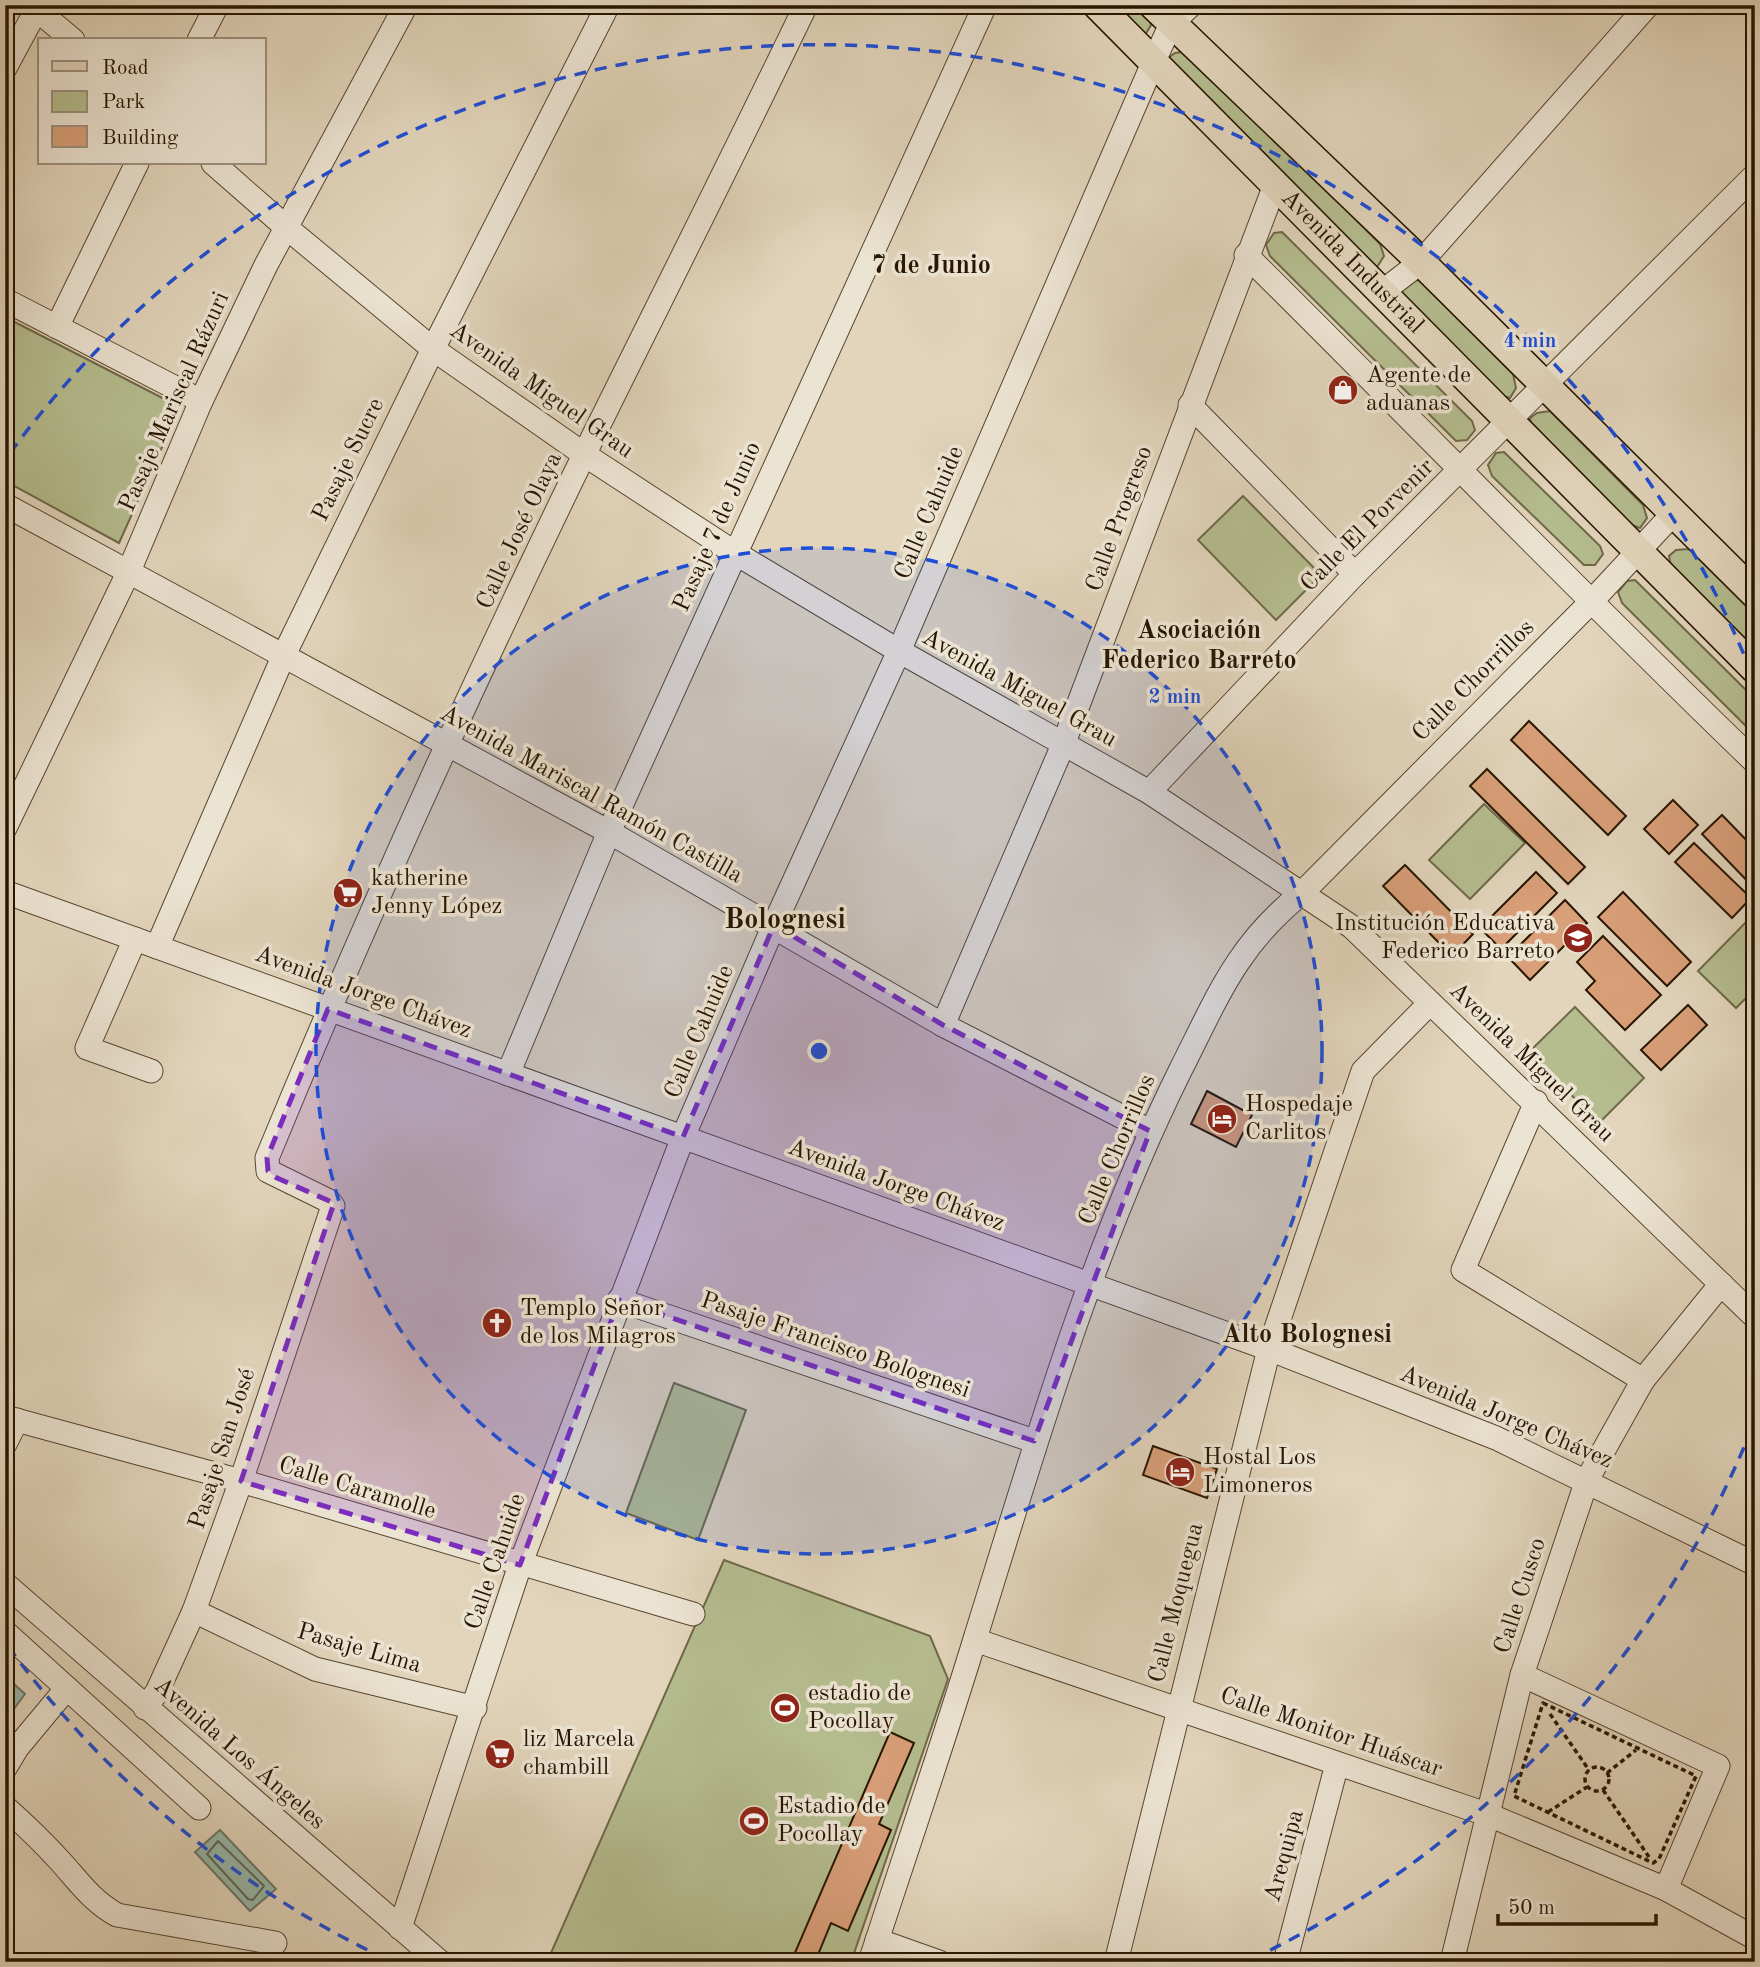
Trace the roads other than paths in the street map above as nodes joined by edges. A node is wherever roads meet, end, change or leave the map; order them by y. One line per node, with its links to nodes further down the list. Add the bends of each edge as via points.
1 (217, 5): 11 (street)
2 (406, 5): 18 (street, Pasaje Mariscal Rázuri)
3 (608, 5): 24 (street, Pasaje Sucre)
4 (806, 5): 29 (street, Calle José Olaya)
5 (985, 5): 34 (street, Pasaje 7 de Junio)
6 (1097, 5): 12 (main road, Avenida Industrial)
7 (1648, 5): 20 (street)
8 (35, 7): 10 (street); 13 (street)
9 (1171, 12): 12 (street, Calle Cahuide); 20 (main road, Avenida Industrial)
10 (70, 38)
11 (200, 38)
12 (1153, 63): 17 (main road, Avenida Industrial); 39 (street, Calle Cahuide)
13 (5, 68)
14 (136, 164): 23 (street)
15 (214, 164): 18 (street, Avenida Miguel Grau)
16 (1755, 176): 25 (street, Calle El Porvenir)
17 (1275, 184): 19 (street, Calle Progreso); 21 (main road, Avenida Industrial)
18 (287, 228): 24 (street, Avenida Miguel Grau); 26 (street, Pasaje Mariscal Rázuri)
19 (1246, 255): 27 (street, Calle Progreso); 30 (street)
20 (1421, 262): 21 (street); 25 (main road, Avenida Industrial)
21 (1382, 292): 28 (main road, Avenida Industrial)
22 (5, 300): 23 (street)
23 (57, 327): 26 (street)
24 (433, 349): 29 (street, Avenida Miguel Grau); 40 (street, Pasaje Sucre)
25 (1546, 386): 28 (street, Calle El Porvenir); 32 (main road, Avenida Industrial)
26 (201, 401): 35 (street, Pasaje Mariscal Rázuri)
27 (1190, 405): 36 (street); 42 (street, Calle Progreso)
28 (1509, 421): 30 (street, Calle El Porvenir); 33 (main road, Avenida Industrial)
29 (584, 455): 34 (street, Avenida Miguel Grau); 43 (street, Calle José Olaya)
30 (1462, 468): 36 (street, Calle El Porvenir); 38 (street)
31 (5, 505): 35 (street, Avenida Mariscal Ramón Castilla)
32 (1672, 514): 33 (street, Calle Chorrillos); 37 (main road, Avenida Industrial)
33 (1638, 551): 38 (street, Calle Chorrillos); 41 (main road, Avenida Industrial)
34 (735, 553): 39 (street, Avenida Miguel Grau); 47 (street, Pasaje 7 de Junio)
35 (129, 571): 40 (street, Avenida Mariscal Ramón Castilla); 46 (street, Pasaje Mariscal Rázuri)
36 (1355, 574): 45 (street, Calle El Porvenir)
37 (1755, 594)
38 (1590, 603): 44 (street); 49 (street, Calle Chorrillos)
39 (899, 652): 42 (street, Avenida Miguel Grau); 50 (street, Calle Cahuide)
40 (283, 657): 43 (street, Avenida Mariscal Ramón Castilla); 51 (street, Pasaje Sucre)
41 (1755, 669)
42 (1063, 745): 45 (street, Avenida Miguel Grau); 54 (street, Calle Progreso)
43 (447, 746): 47 (street, Avenida Mariscal Ramón Castilla); 53 (street, Calle José Olaya)
44 (1755, 762)
45 (1149, 792): 49 (street, Avenida Miguel Grau)
46 (5, 828)
47 (610, 832): 50 (street, Avenida Mariscal Ramón Castilla); 56 (street, Pasaje 7 de Junio)
48 (5, 892): 51 (street, Avenida Jorge Chávez)
49 (1302, 892): 52 (street, Avenida Miguel Grau, via 1352,927); 58 (street, Calle Chorrillos, via 1270,919 1233,966)
50 (774, 925): 54 (street, Avenida Mariscal Ramón Castilla); 59 (street, Calle Cahuide)
51 (146, 943): 53 (street, Avenida Jorge Chávez); 55 (street, Pasaje Sucre, via 87,1048)
52 (1430, 1003): 57 (street, Avenida Miguel Grau); 65 (street, Calle Moquegua, via 1363,1071)
53 (328, 1009): 56 (street, Avenida Jorge Chávez); 60 (street, Calle José Olaya, via 267,1158 268,1171 277,1178)
54 (943, 1024): 58 (street, Avenida Mariscal Ramón Castilla)
55 (151, 1071)
56 (508, 1074): 59 (street, Avenida Jorge Chávez)
57 (1536, 1102): 62 (street, Avenida Miguel Grau); 66 (street, via 1463,1270)
58 (1150, 1131): 61 (street, Calle Chorrillos)
59 (683, 1137): 61 (street, Avenida Jorge Chávez); 63 (street, Calle Cahuide)
60 (329, 1201): 71 (street, Pasaje San José, via 331,1212)
61 (1091, 1284): 65 (street, Avenida Jorge Chávez); 68 (street, Calle Chorrillos)
62 (1721, 1284): 64 (street, Avenida Miguel Grau); 66 (street, Calle Cusco)
63 (620, 1300): 68 (street, Pasaje Francisco Bolognesi); 73 (street, Calle Cahuide)
64 (1755, 1317)
65 (1269, 1349): 70 (street, Avenida Jorge Chávez, via 1496,1438); 83 (street, Calle Moquegua)
66 (1643, 1380): 70 (street, Calle Cusco)
67 (11, 1419): 69 (street); 71 (street, Calle Caramolle)
68 (1034, 1441): 78 (street, Calle Chorrillos)
69 (5, 1444)
70 (1587, 1480): 72 (street, Avenida Jorge Chávez); 79 (street, Calle Cusco)
71 (241, 1481): 73 (street, Calle Caramolle); 75 (street, Pasaje San José)
72 (1755, 1564)
73 (520, 1565): 76 (street, Calle Caramolle); 82 (street, Calle Cahuide)
74 (5, 1584): 81 (street, Avenida Los Ángeles)
75 (194, 1611): 81 (street, Pasaje San José); 82 (street, Pasaje Lima, via 316,1669)
76 (693, 1614)
77 (5, 1632): 80 (street)
78 (975, 1640): 83 (street, Calle Monitor Huáscar); 93 (street, Calle Chorrillos)
79 (1522, 1675): 88 (street, Calle Cusco); 89 (street, via 1718,1766)
80 (67, 1688): 85 (street); 87 (street)
81 (145, 1708): 90 (street, Avenida Los Ángeles)
82 (475, 1708): 90 (street, Calle Cahuide)
83 (1177, 1708): 84 (street, Calle Monitor Huáscar); 96 (street, Calle Moquegua)
84 (1337, 1764): 88 (street, Calle Monitor Huáscar); 97 (street, Arequipa)
85 (5, 1768)
86 (5, 1807): 92 (street, via 82,1889 117,1915)
87 (199, 1808)
88 (1489, 1815): 89 (street, Calle Monitor Huáscar); 98 (street, Calle Cusco)
89 (1666, 1889): 91 (street, Calle Monitor Huáscar)
90 (400, 1928): 94 (street, Avenida Los Ángeles)
91 (1755, 1938)
92 (275, 1943)
93 (874, 1951): 95 (street)
94 (440, 1962)
95 (939, 1962)
96 (1116, 1962)
97 (1285, 1962)
98 (1452, 1962)

